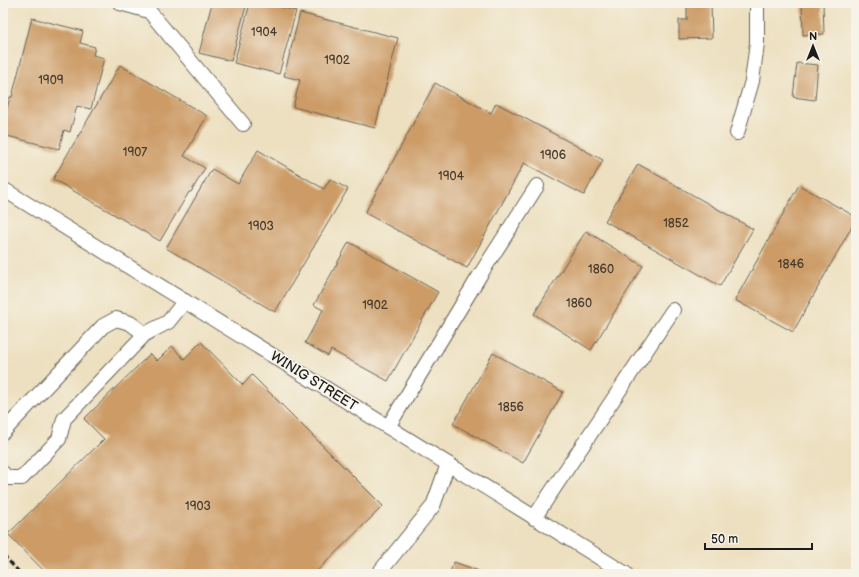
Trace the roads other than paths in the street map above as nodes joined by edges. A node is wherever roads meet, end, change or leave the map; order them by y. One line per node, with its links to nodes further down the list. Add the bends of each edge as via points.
1 (120, 3): 3 (street, via 149,11)
2 (757, 3): 4 (street, via 757,43 752,81)
3 (243, 124)
4 (737, 133)
5 (537, 186): 10 (street)
6 (3, 189): 7 (street, WINIG STREET)
7 (185, 301): 9 (street, via 168,322); 10 (street, WINIG STREET)
8 (673, 310): 14 (street)
9 (145, 334): 11 (street, via 116,319 103,326); 13 (street, via 64,418 59,439 22,478 7,478)
10 (388, 427): 12 (street, WINIG STREET)
11 (3, 432)
12 (448, 464): 14 (street, WINIG STREET); 16 (street, via 432,506)
13 (3, 473)
14 (534, 518): 15 (street, WINIG STREET)
15 (622, 573)
16 (378, 574)

